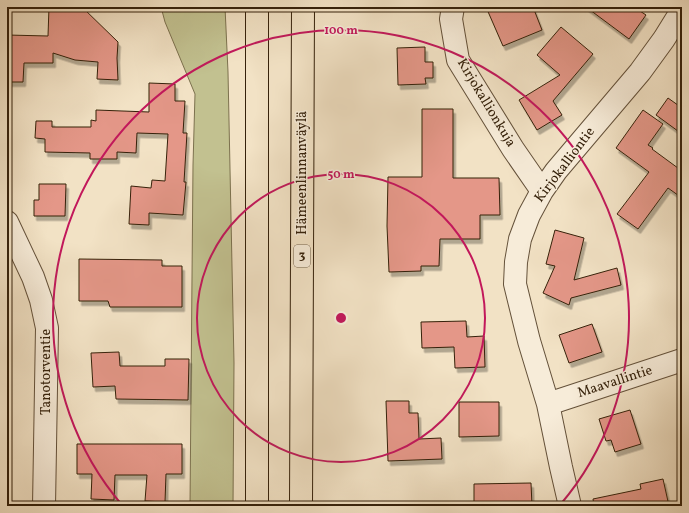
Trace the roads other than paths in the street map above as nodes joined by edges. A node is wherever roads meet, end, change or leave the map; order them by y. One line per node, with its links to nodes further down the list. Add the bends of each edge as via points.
1 (257, 7): 10 (highway)
2 (303, 7): 11 (highway, Hämeenlinnanväylä / 3)
3 (453, 7): 5 (street, Kirjokallionkuja, via 451,19 458,60)
4 (682, 10): 5 (street, Kirjokalliontie, via 640,72)
5 (542, 191): 8 (street, Kirjokalliontie, via 520,239 515,284)
6 (7, 222): 9 (street, Tanotorventie, via 34,277 42,300 47,328)
7 (682, 360): 8 (street, Maavallintie)
8 (548, 404): 12 (street, Kirjokalliontie)
9 (44, 506)
10 (257, 506)
11 (301, 506)
12 (570, 506)

